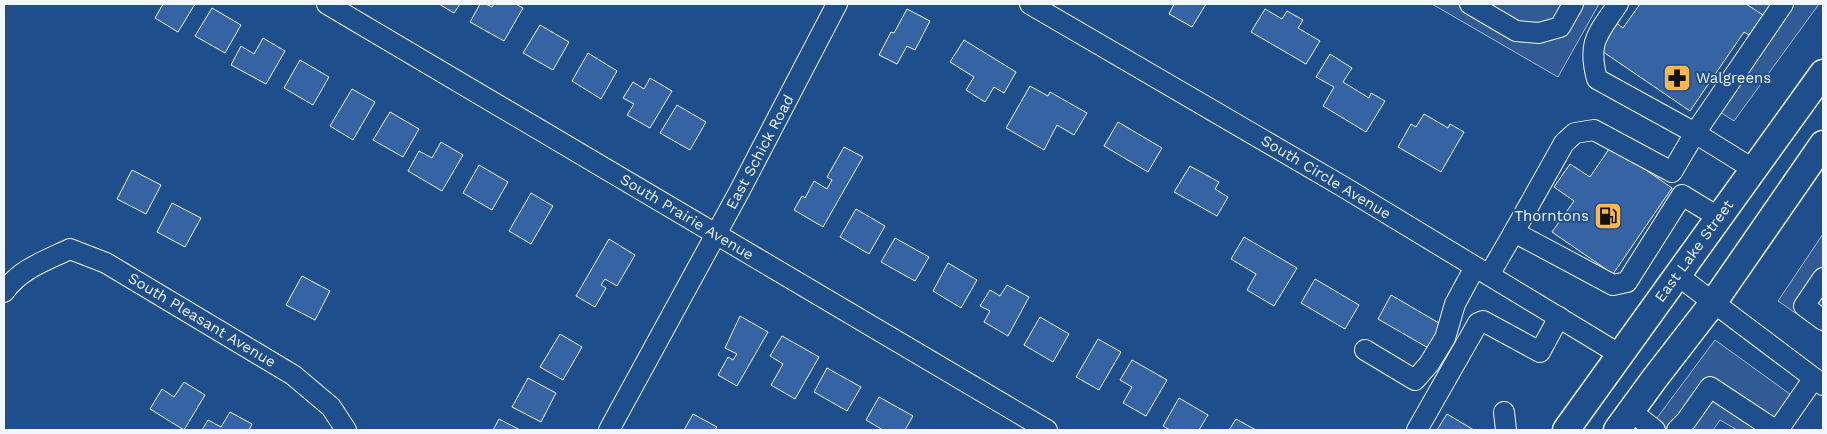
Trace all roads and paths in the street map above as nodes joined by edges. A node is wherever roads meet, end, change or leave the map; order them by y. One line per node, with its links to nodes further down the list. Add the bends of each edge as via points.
1 (327, 4): 16 (street, South Prairie Avenue)
2 (837, 4): 16 (street, East Schick Road)
3 (1030, 4): 17 (street, South Circle Avenue)
4 (1470, 4): 5 (street, via 1516,31 1539,32 1560,27)
5 (1573, 4)
6 (1618, 4): 9 (street, via 1593,43 1597,79)
7 (1783, 4): 9 (street)
8 (1823, 73): 11 (main road, East Lake Street)
9 (1695, 133): 11 (street); 12 (street)
10 (1823, 144): 21 (main road)
11 (1753, 169): 14 (main road, East Lake Street)
12 (1672, 172): 13 (street); 15 (street, via 1594,130 1575,134 1564,143)
13 (1682, 195): 14 (street); 15 (street, via 1627,282 1613,285)
14 (1718, 218): 18 (main road, East Lake Street)
15 (1514, 232): 17 (street)
16 (716, 235): 29 (street, East Schick Road); 30 (street, South Prairie Avenue)
17 (1482, 271): 22 (street, South Circle Avenue); 24 (street, via 1455,304 1444,338 1415,380)
18 (1677, 275): 21 (street); 25 (main road, East Lake Street)
19 (1823, 278): 23 (street, via 1804,306)
20 (4, 292): 28 (street, South Pleasant Avenue, via 21,272 70,249 106,263 293,375 331,407)
21 (1713, 303): 26 (street); 27 (main road)
22 (1558, 317): 25 (street, South Circle Avenue); 31 (street, via 1540,352 1494,326 1483,321 1478,323)
23 (1823, 320)
24 (1365, 350)
25 (1619, 354): 32 (main road, East Lake Street)
26 (1819, 381): 35 (street)
27 (1624, 420): 33 (street)
28 (346, 430)
29 (609, 430)
30 (1047, 430)
31 (1418, 430)
32 (1566, 430)
33 (1655, 430)
34 (1676, 430): 35 (street, via 1686,422 1710,387)
35 (1776, 430)

